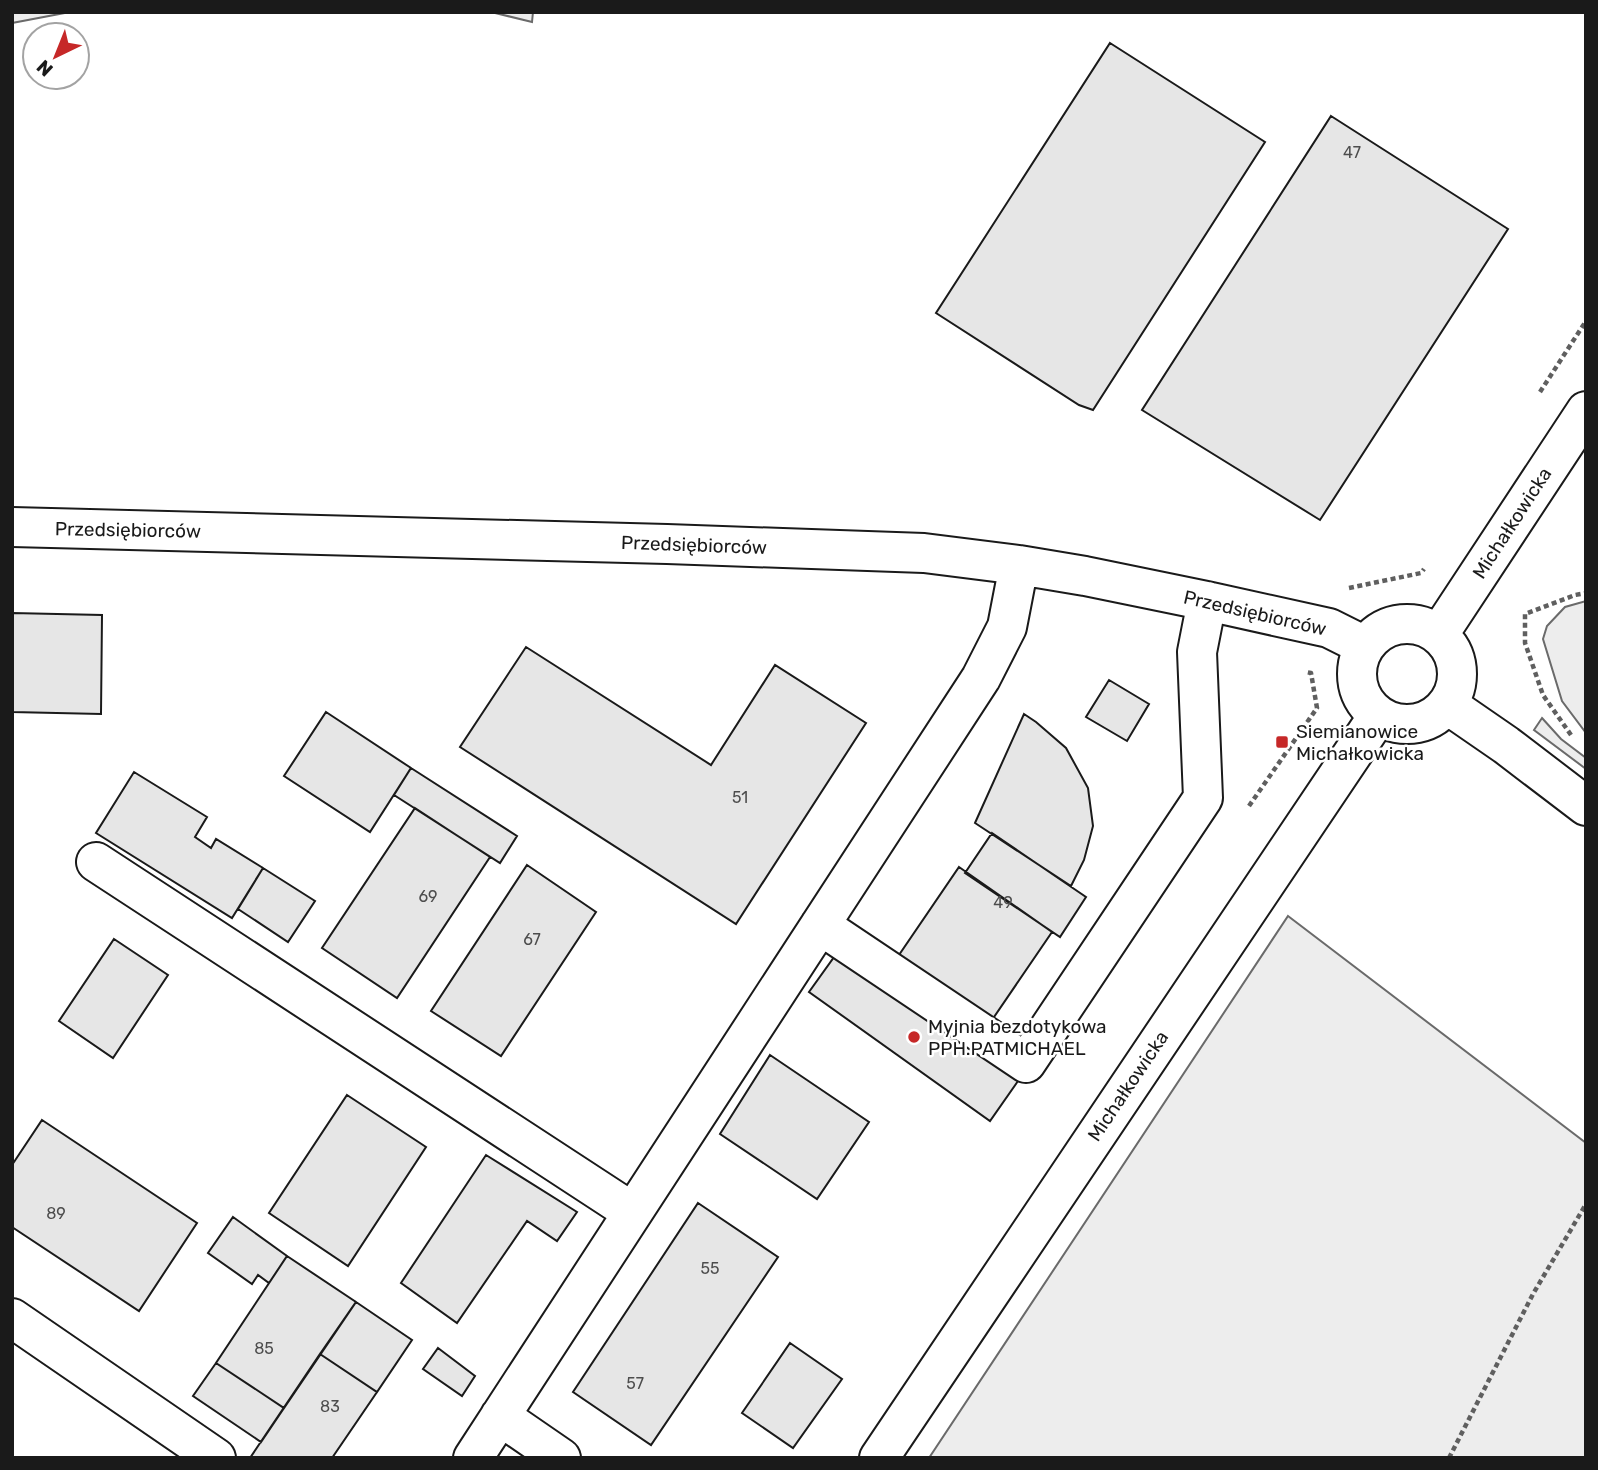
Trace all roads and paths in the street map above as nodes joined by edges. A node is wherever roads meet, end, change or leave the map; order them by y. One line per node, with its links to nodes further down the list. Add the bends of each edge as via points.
1 (1586, 411): 6 (street, Michałkowicka)
2 (12, 527): 3 (street, Przedsiębiorców, via 924,553)
3 (1019, 565): 5 (street, Przedsiębiorców); 15 (street, via 1007,627 981,678)
4 (1586, 593): 12 (path, via 1525,614 1525,643 1543,695)
5 (1207, 601): 7 (street, Przedsiębiorców, via 1329,628); 15 (street, via 1197,652 1203,798 1026,1063)
6 (1439, 634): 7 (street, via 1404,623 1386,627); 9 (street, via 1452,649 1458,668 1457,688)
7 (1365, 646): 11 (street, via 1357,673 1360,693)
8 (1299, 669): 10 (path, via 1311,674)
9 (1448, 705): 11 (street, via 1431,719 1411,724); 13 (street)
10 (1317, 708)
11 (1378, 716): 23 (street, Michałkowicka)
12 (1578, 740)
13 (1586, 806)
14 (96, 862): 17 (street)
15 (820, 925): 17 (street)
16 (1586, 1204): 24 (path)
17 (632, 1212): 19 (street)
18 (12, 1318): 20 (street)
19 (500, 1416): 21 (street); 22 (street)
20 (216, 1458)
21 (473, 1458)
22 (561, 1458)
23 (879, 1458)
24 (1449, 1458)

